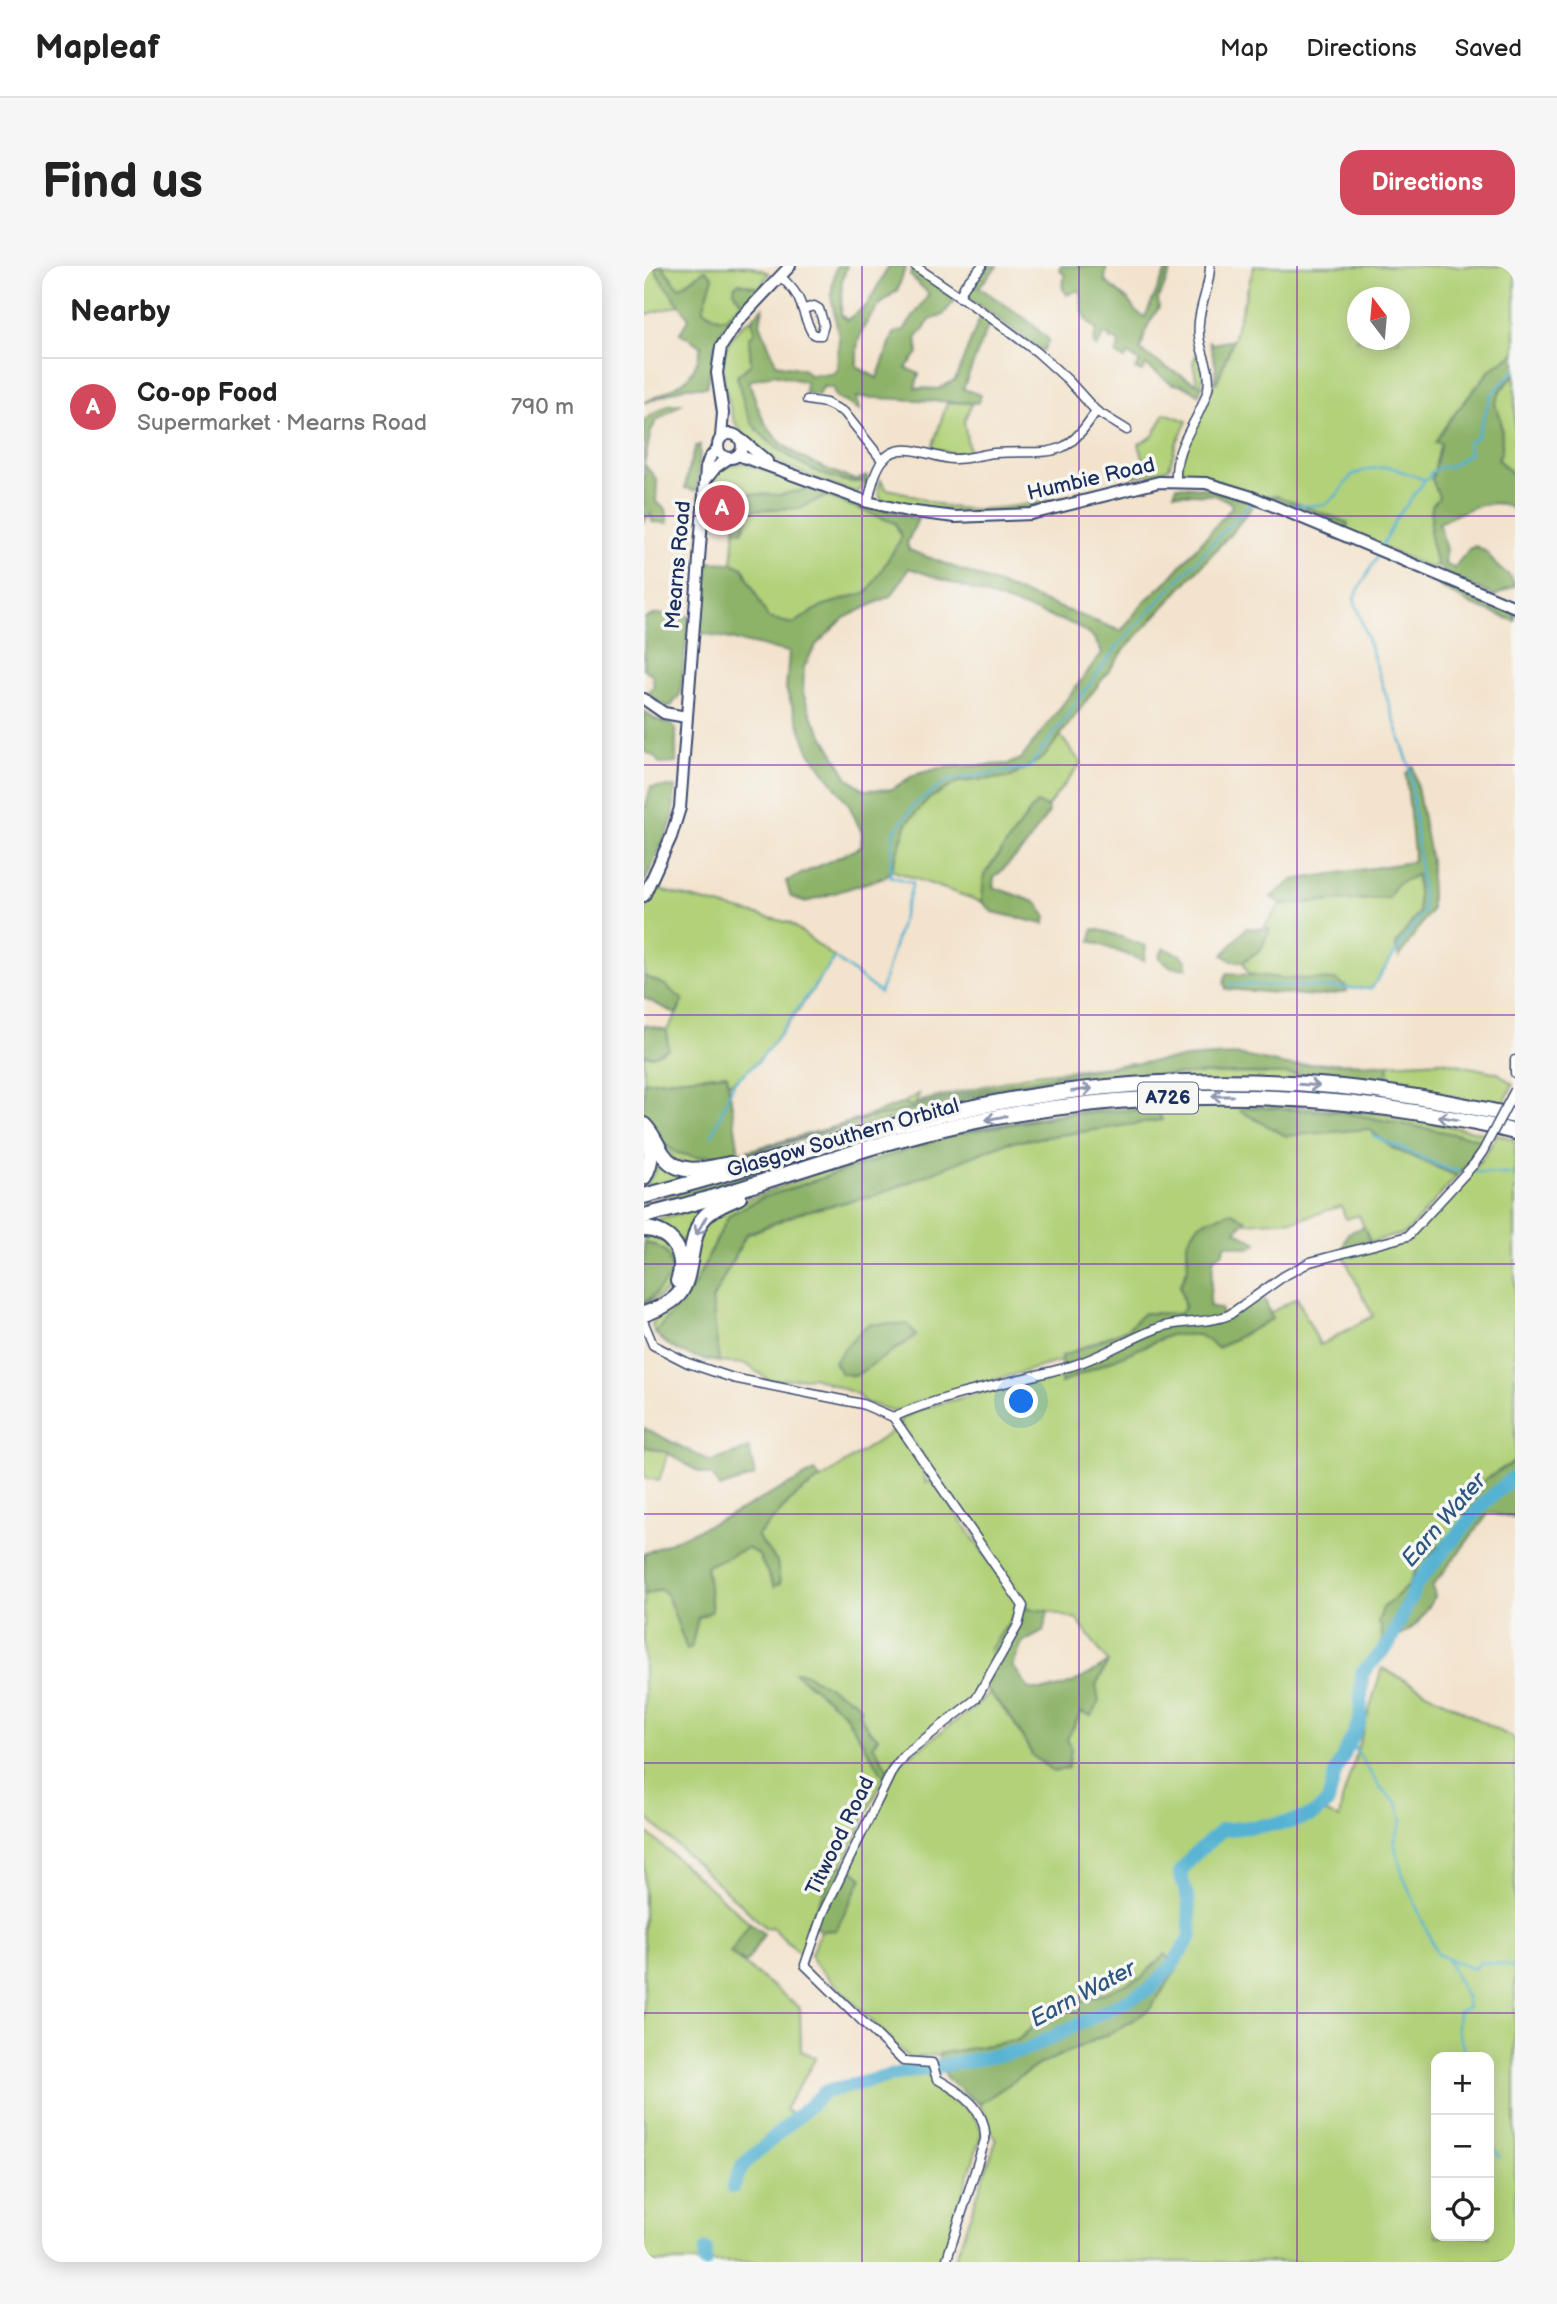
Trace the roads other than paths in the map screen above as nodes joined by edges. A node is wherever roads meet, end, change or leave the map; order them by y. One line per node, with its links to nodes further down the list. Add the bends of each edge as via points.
1 (790, 266): 5 (street, Mearns Road)
2 (915, 266): 6 (street)
3 (982, 266): 6 (street)
4 (1210, 266): 20 (street, via 1199,324 1208,386 1179,450)
5 (781, 277): 7 (street, via 796,291); 11 (street, Mearns Road, via 737,321 721,347)
6 (959, 297): 12 (street, via 1037,352)
7 (804, 309)
8 (830, 392): 10 (street)
9 (807, 400): 10 (street)
10 (826, 403): 17 (street, via 844,412)
11 (722, 405): 14 (street, Mearns Road); 15 (street, Mearns Road)
12 (1096, 411): 13 (street); 17 (street, via 1080,434 1055,452 997,453 954,460 901,449)
13 (1127, 430)
14 (739, 437): 15 (street, via 728,433); 16 (street, via 743,448); 18 (street, Humbie Road)
15 (720, 443): 16 (street, via 722,455); 19 (street, Mearns Road, via 709,459)
16 (734, 457): 18 (street, Humbie Road); 19 (street, Mearns Road, via 716,467)
17 (882, 460): 21 (street)
18 (785, 472): 21 (street, Humbie Road)
19 (705, 481): 24 (street, Mearns Road)
20 (1176, 481): 21 (street, Humbie Road, via 1056,509 1004,516 930,515); 22 (street, Humbie Road, via 1206,483 1252,497)
21 (868, 502)
22 (1515, 607)
23 (644, 698): 24 (street, via 664,713)
24 (685, 717): 25 (street, Mearns Road, via 680,808)
25 (644, 897)
26 (1515, 1060): 27 (street)
27 (1515, 1073)
28 (1515, 1090): 41 (street, bridge, via 1474,1164 1408,1236 1310,1262 1222,1319 1180,1322 1082,1362 951,1396)
29 (1515, 1116): 33 (highway, Glasgow Southern Orbital / A726, one-way to 29, via 1034,1096 1198,1082 1337,1087)
30 (644, 1125): 33 (highway, via 667,1160 688,1170)
31 (1515, 1132): 34 (highway, Glasgow Southern Orbital / A726, one-way to 34, via 1340,1102 1179,1097 1009,1115 893,1141)
32 (644, 1134): 35 (highway, via 651,1153)
33 (847, 1138): 36 (highway, Glasgow Southern Orbital / A726)
34 (825, 1162): 37 (highway, Glasgow Southern Orbital / A726); 39 (highway, one-way to 39, via 708,1214 695,1236 681,1292 666,1307)
35 (644, 1177)
36 (644, 1196)
37 (644, 1216)
38 (644, 1229): 39 (highway, via 667,1236 677,1247 681,1267 675,1287)
39 (644, 1314)
40 (644, 1323): 41 (street, via 653,1345 688,1363 733,1378 862,1404)
41 (894, 1417): 42 (street, Titwood Road, via 1023,1612 976,1699 892,1769 823,1913 805,1965 903,2061 933,2064 937,2079 966,2095 986,2127)
42 (946, 2262)

